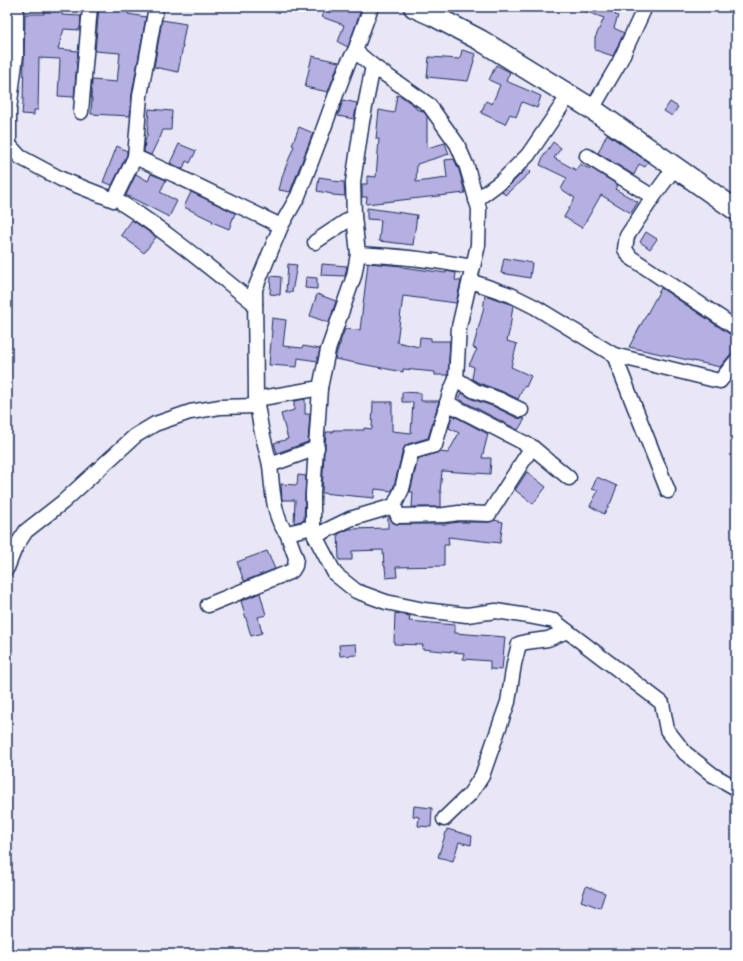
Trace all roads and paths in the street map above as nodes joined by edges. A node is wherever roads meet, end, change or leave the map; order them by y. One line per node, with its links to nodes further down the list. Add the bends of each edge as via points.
1 (16, 7): 8 (street)
2 (90, 7): 14 (street)
3 (156, 7): 17 (street, via 140,96)
4 (371, 7): 9 (street)
5 (414, 7): 7 (main road)
6 (645, 7): 13 (street, via 619,63)
7 (434, 11): 12 (main road)
8 (12, 23): 11 (street, via 16,55)
9 (355, 51): 10 (street); 24 (street, via 348,63 298,196)
10 (373, 66): 20 (street, via 429,105 457,144 467,167); 23 (street, via 353,182)
11 (10, 82): 15 (street)
12 (569, 95): 13 (main road); 20 (street, via 528,155 503,180)
13 (592, 109): 18 (main road)
14 (81, 112)
15 (8, 145): 17 (street, via 20,157 61,179 114,200)
16 (587, 156): 19 (street)
17 (135, 157): 24 (street)
18 (676, 167): 19 (street); 22 (main road)
19 (653, 198): 30 (street, via 627,236 626,249 630,257)
20 (476, 200): 27 (street, via 479,210 478,245)
21 (123, 204): 29 (street, via 176,241)
22 (736, 210)
23 (354, 216): 25 (street); 26 (street)
24 (281, 226): 29 (street, via 255,289)
25 (315, 242)
26 (358, 254): 27 (street, via 438,261); 34 (street, via 354,276 328,350)
27 (472, 267): 28 (street)
28 (470, 281): 31 (street, via 511,295 535,307); 33 (street, via 459,327)
29 (255, 304): 35 (street)
30 (736, 328)
31 (614, 355): 32 (street, via 720,381); 42 (street)
32 (736, 361)
33 (456, 379): 36 (street); 37 (street, via 474,391)
34 (320, 388): 35 (street); 39 (street)
35 (256, 403): 40 (street); 46 (street, via 190,412 155,424 135,436)
36 (447, 403): 38 (street); 43 (street, via 435,445 411,452 402,489)
37 (521, 410)
38 (532, 447): 41 (street); 43 (street, via 489,514 398,516)
39 (317, 448): 40 (street); 44 (street, via 313,493)
40 (270, 465): 45 (street, via 276,507 283,529)
41 (569, 478)
42 (668, 491)
43 (394, 506): 44 (street)
44 (314, 532): 45 (street); 49 (street, via 335,574 356,591 386,602 424,610 466,615 496,611 528,616 554,621)
45 (287, 533): 48 (street, via 296,558 292,571)
46 (11, 547): 47 (street)
47 (7, 568)
48 (208, 605)
49 (568, 631): 50 (street, via 662,703 667,730 685,753 712,775); 51 (street, via 548,639 519,644 508,702 482,776 470,794)
50 (736, 788)
51 (444, 819)

